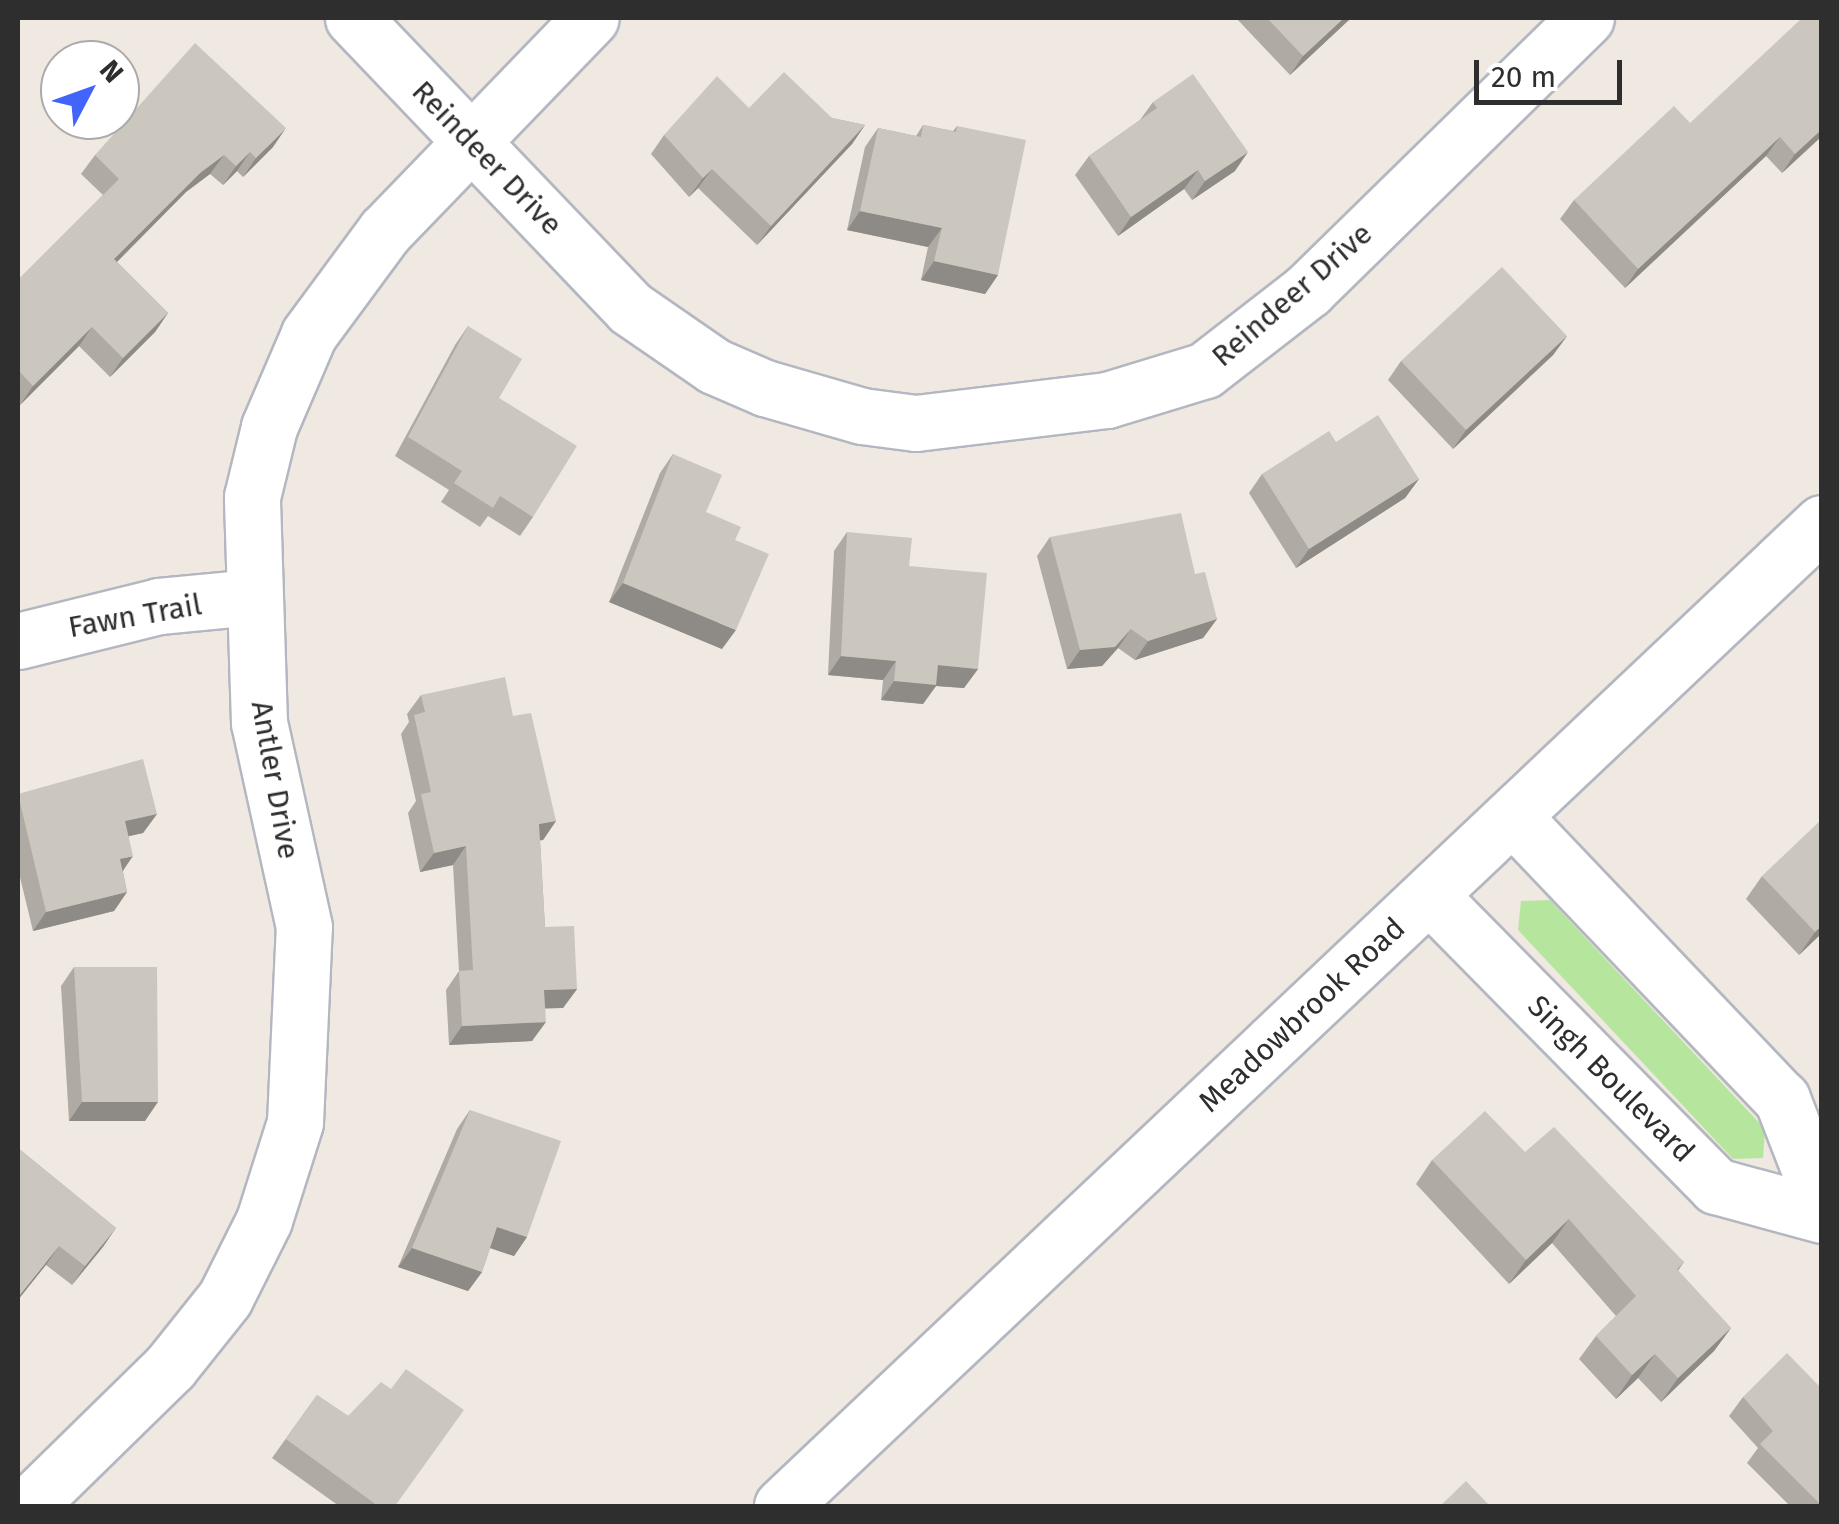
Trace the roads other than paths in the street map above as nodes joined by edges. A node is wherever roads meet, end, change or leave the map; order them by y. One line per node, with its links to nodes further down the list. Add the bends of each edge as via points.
1 (353, 18): 4 (street, Reindeer Drive)
2 (591, 18): 4 (street, Antler Drive)
3 (1586, 18): 4 (street, Reindeer Drive, via 1308,290 1205,370 1045,411 916,423 765,388 714,366 630,308)
4 (472, 141): 6 (street, Antler Drive, via 385,231 309,334 269,427 252,497)
5 (1822, 523): 8 (street, Meadowbrook Road)
6 (255, 598): 7 (street, Fawn Trail, via 160,606); 12 (street, Antler Drive, via 259,723 304,927 296,1122 264,1220 225,1298 170,1367)
7 (18, 641)
8 (1512, 817): 9 (street, Meadowbrook Road); 10 (street, via 1782,1100)
9 (1430, 895): 11 (street, Singh Boulevard, via 1716,1186); 13 (street, Meadowbrook Road)
10 (1822, 1202)
11 (1822, 1215)
12 (28, 1506)
13 (782, 1506)

